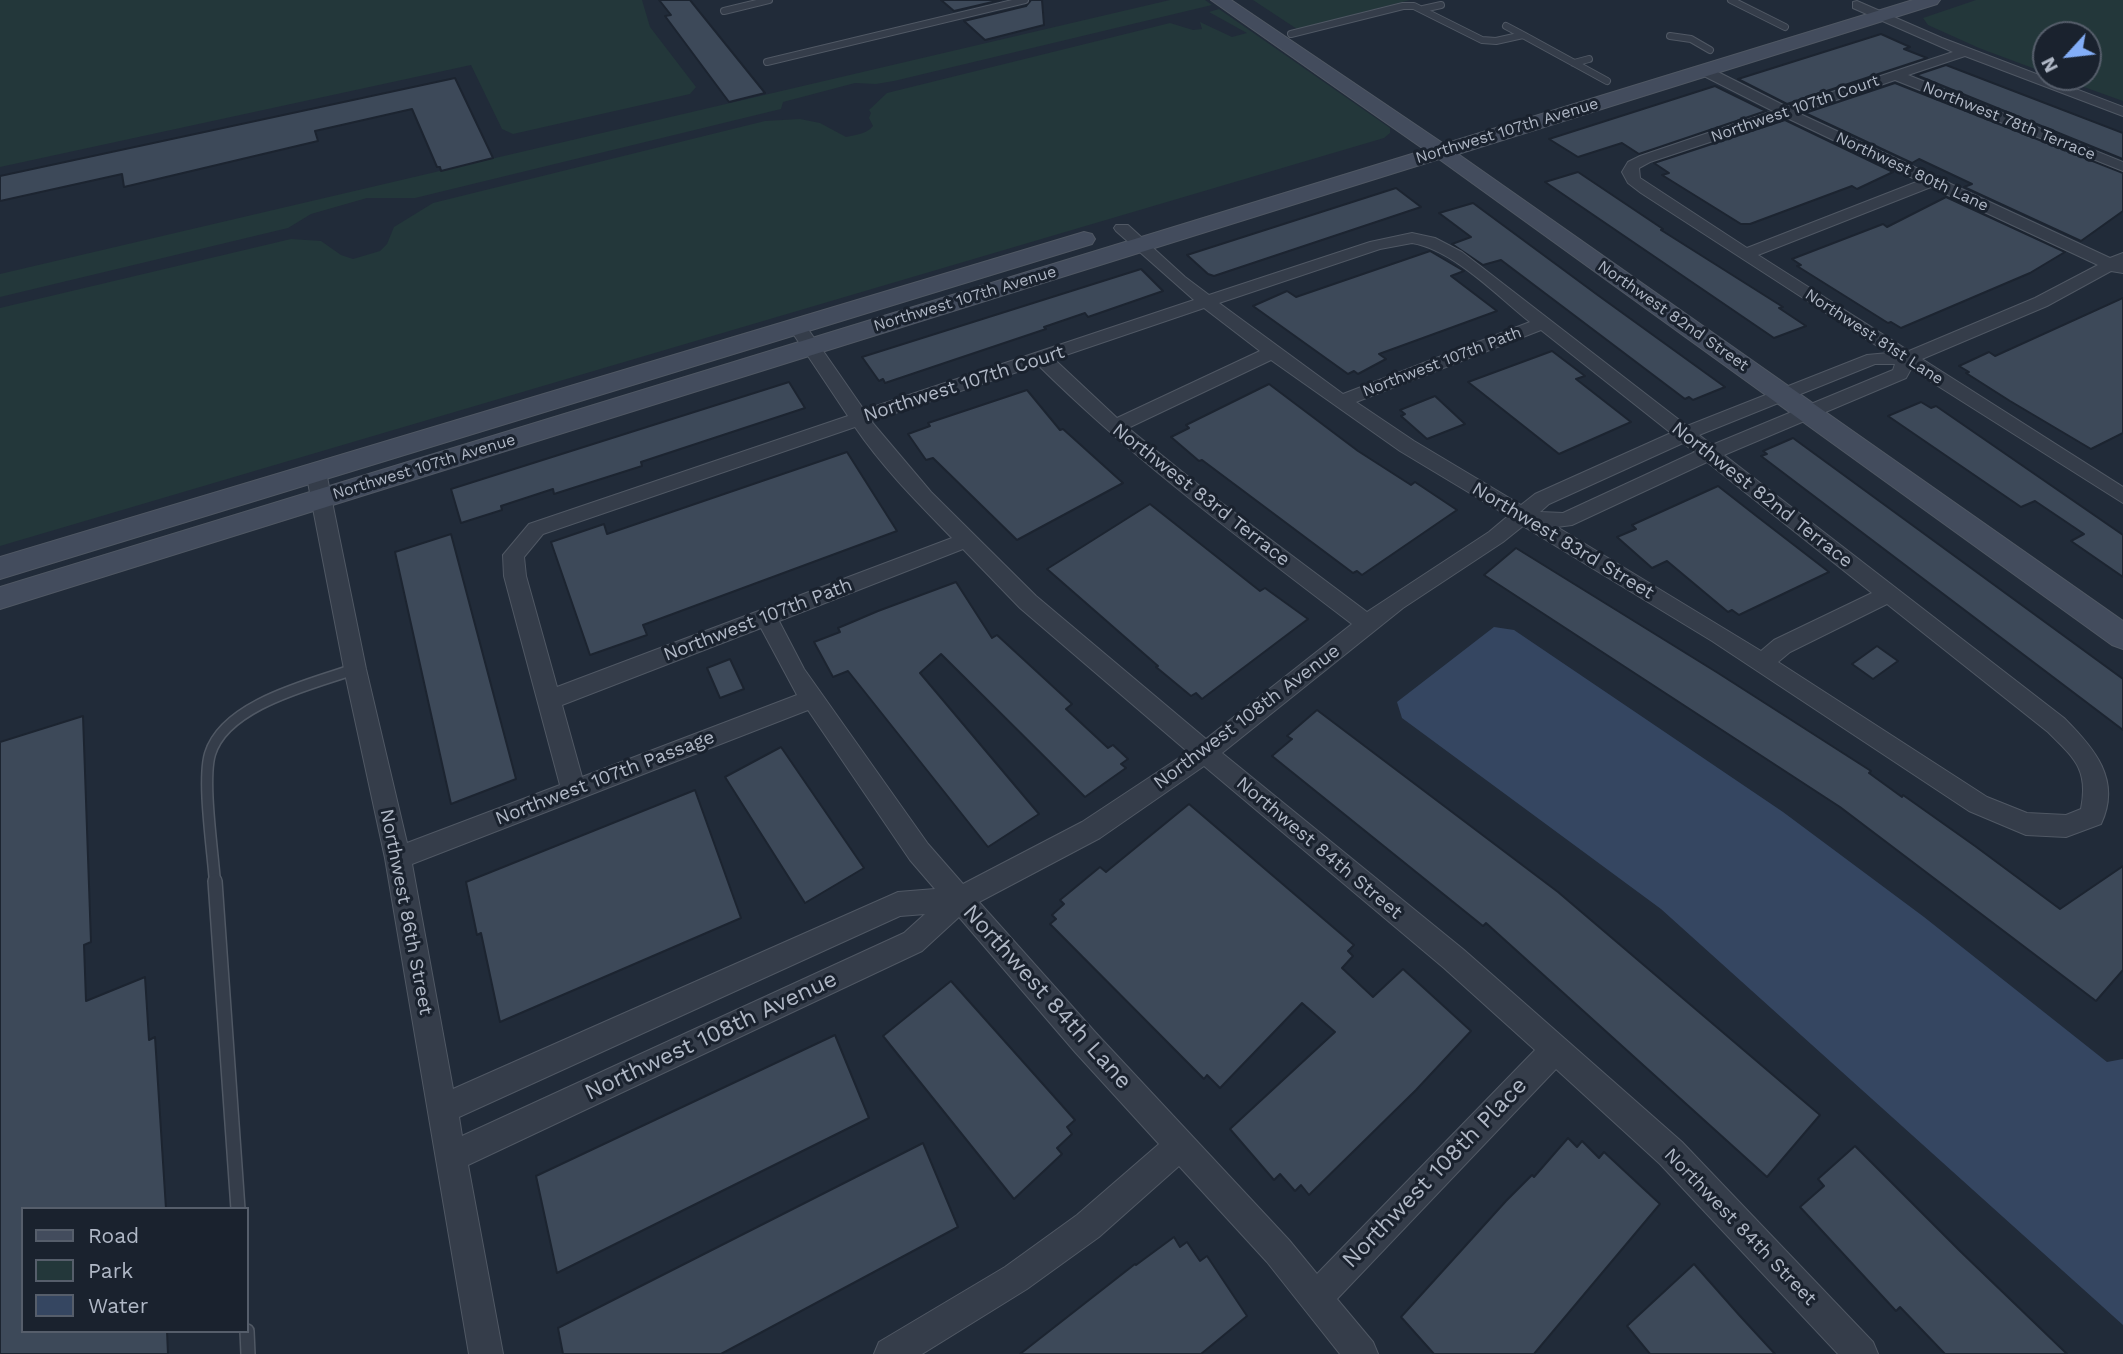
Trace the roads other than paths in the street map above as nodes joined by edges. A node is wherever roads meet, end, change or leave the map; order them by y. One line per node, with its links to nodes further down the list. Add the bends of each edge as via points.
1 (769, 0): 10 (lane)
2 (1024, 0): 19 (lane)
3 (1220, 0): 26 (main road, Northwest 82nd Street)
4 (1240, 0): 13 (main road, Northwest 82nd Street)
5 (1731, 0): 12 (lane)
6 (1931, 0): 8 (main road, Northwest 107th Avenue)
7 (1441, 5): 9 (lane)
8 (1871, 7): 12 (main road, Northwest 107th Avenue); 17 (street); 21 (main road, Northwest 107th Avenue)
9 (1423, 9): 13 (lane, via 1403,6); 14 (lane, via 1482,40)
10 (724, 11)
11 (1506, 26): 14 (lane)
12 (1785, 27): 16 (main road, Northwest 107th Avenue)
13 (1291, 34): 26 (main road, Northwest 82nd Street)
14 (1523, 35): 20 (lane)
15 (1670, 36): 16 (lane, via 1691,39)
16 (1710, 50): 23 (main road, Northwest 107th Avenue)
17 (1965, 52): 22 (street, Northwest 107th Court); 25 (street)
18 (1589, 59): 20 (lane)
19 (767, 62)
20 (1574, 63): 23 (lane)
21 (1703, 70): 24 (street, Northwest 80th Lane); 26 (main road, Northwest 107th Avenue)
22 (1895, 75): 24 (street, Northwest 107th Court); 27 (street, Northwest 78th Terrace)
23 (1607, 82): 26 (main road, Northwest 107th Avenue)
24 (1785, 112): 28 (street, Northwest 107th Court, via 1645,159); 29 (street, Northwest 80th Lane)
25 (2123, 112)
26 (1440, 142): 30 (main road, Northwest 107th Avenue); 34 (main road, Northwest 107th Avenue); 44 (main road, Northwest 82nd Street)
27 (2123, 167)
28 (1630, 172): 36 (street, Northwest 81st Lane, via 1646,190)
29 (1933, 181): 36 (street); 37 (street, Northwest 80th Lane)
30 (1264, 185)
31 (1225, 197): 32 (main road)
32 (1186, 208)
33 (1147, 220): 34 (main road, Northwest 107th Avenue)
34 (1130, 236): 38 (street, Northwest 83rd Street); 40 (main road, Northwest 107th Avenue)
35 (1412, 238): 38 (street, Northwest 107th Court, via 1376,245); 39 (street, Northwest 82nd Terrace, via 1455,255)
36 (1745, 254): 43 (street, Northwest 81st Lane)
37 (2119, 264): 43 (street, Northwest 108th Avenue)
38 (1208, 303): 41 (street, Northwest 83rd Street); 42 (street, Northwest 107th Court)
39 (1543, 323): 45 (street, Northwest 107th Path); 49 (street, Northwest 82nd Terrace)
40 (804, 336): 47 (street, Northwest 84th Street); 53 (main road, Northwest 107th Avenue)
41 (1273, 352): 45 (street, Northwest 83rd Street); 48 (street)
42 (1042, 358): 47 (street, Northwest 107th Court); 48 (street, Northwest 83rd Terrace)
43 (1907, 358): 44 (street, Northwest 108th Avenue, via 1874,359); 46 (street, Northwest 108th Avenue, via 1900,374); 52 (street, Northwest 81st Lane)
44 (1794, 391): 46 (main road, Northwest 82nd Street); 49 (street, Northwest 108th Avenue)
45 (1341, 401): 55 (street, Northwest 83rd Street)
46 (1820, 409): 50 (street, Northwest 108th Avenue); 60 (main road, Northwest 82nd Street); 63 (main road, Northwest 82nd Street)
47 (859, 419): 56 (street, Northwest 84th Street); 67 (street, Northwest 107th Court, via 536,529 513,555)
48 (1114, 427): 62 (street, Northwest 83rd Terrace)
49 (1685, 434): 50 (street, Northwest 82nd Terrace); 55 (street, Northwest 108th Avenue, via 1542,499)
50 (1710, 453): 55 (street, Northwest 108th Avenue, via 1565,520); 58 (street, Northwest 82nd Terrace)
51 (2123, 471): 52 (street)
52 (2101, 482): 54 (street, Northwest 81st Lane)
53 (319, 486): 57 (main road, Northwest 107th Avenue); 59 (main road, Northwest 107th Avenue); 65 (street, Northwest 86th Street)
54 (2123, 496)
55 (1522, 517): 62 (street, Northwest 108th Avenue); 64 (street, Northwest 83rd Street)
56 (967, 540): 61 (street, Northwest 107th Path); 68 (street, Northwest 84th Street, via 1028,602)
57 (0, 568)
58 (1889, 594): 64 (street, via 1782,646); 70 (street, Northwest 82nd Terrace, via 2056,725 2087,756 2098,790 2092,816 2066,826)
59 (0, 598)
60 (2123, 610)
61 (766, 616): 66 (street, Northwest 84th Lane); 67 (street, Northwest 107th Path)
62 (1368, 624): 68 (street, Northwest 108th Avenue)
63 (2123, 637)
64 (1763, 662): 70 (street, Northwest 83rd Street, via 1979,804)
65 (355, 669): 71 (street, Northwest 86th Street); 77 (lane, via 252,709 225,729 210,750 207,774)
66 (812, 699): 69 (street, Northwest 107th Passage); 72 (street, Northwest 84th Lane, via 919,852)
67 (549, 700): 69 (street)
68 (1205, 753): 72 (street, Northwest 108th Avenue, via 1091,830); 73 (street, Northwest 84th Street)
69 (574, 790): 71 (street, Northwest 107th Passage)
70 (2026, 824)
71 (398, 858): 74 (street, Northwest 86th Street)
72 (960, 899): 74 (street, Northwest 108th Avenue, via 898,904); 75 (street, Northwest 84th Lane); 76 (street, Northwest 108th Avenue, via 913,942)
73 (1555, 1049): 78 (street, Northwest 108th Place); 84 (street, Northwest 84th Street, via 1671,1153)
74 (442, 1109): 76 (street, Northwest 86th Street)
75 (1181, 1145): 78 (street, Northwest 84th Lane); 82 (street, via 1088,1226 1016,1278)
76 (451, 1157): 81 (street, Northwest 86th Street)
77 (238, 1207)
78 (1316, 1298): 83 (street, Northwest 84th Lane)
79 (247, 1333): 80 (lane)
80 (248, 1354)
81 (485, 1354)
82 (891, 1354)
83 (1361, 1354)
84 (1861, 1354)

